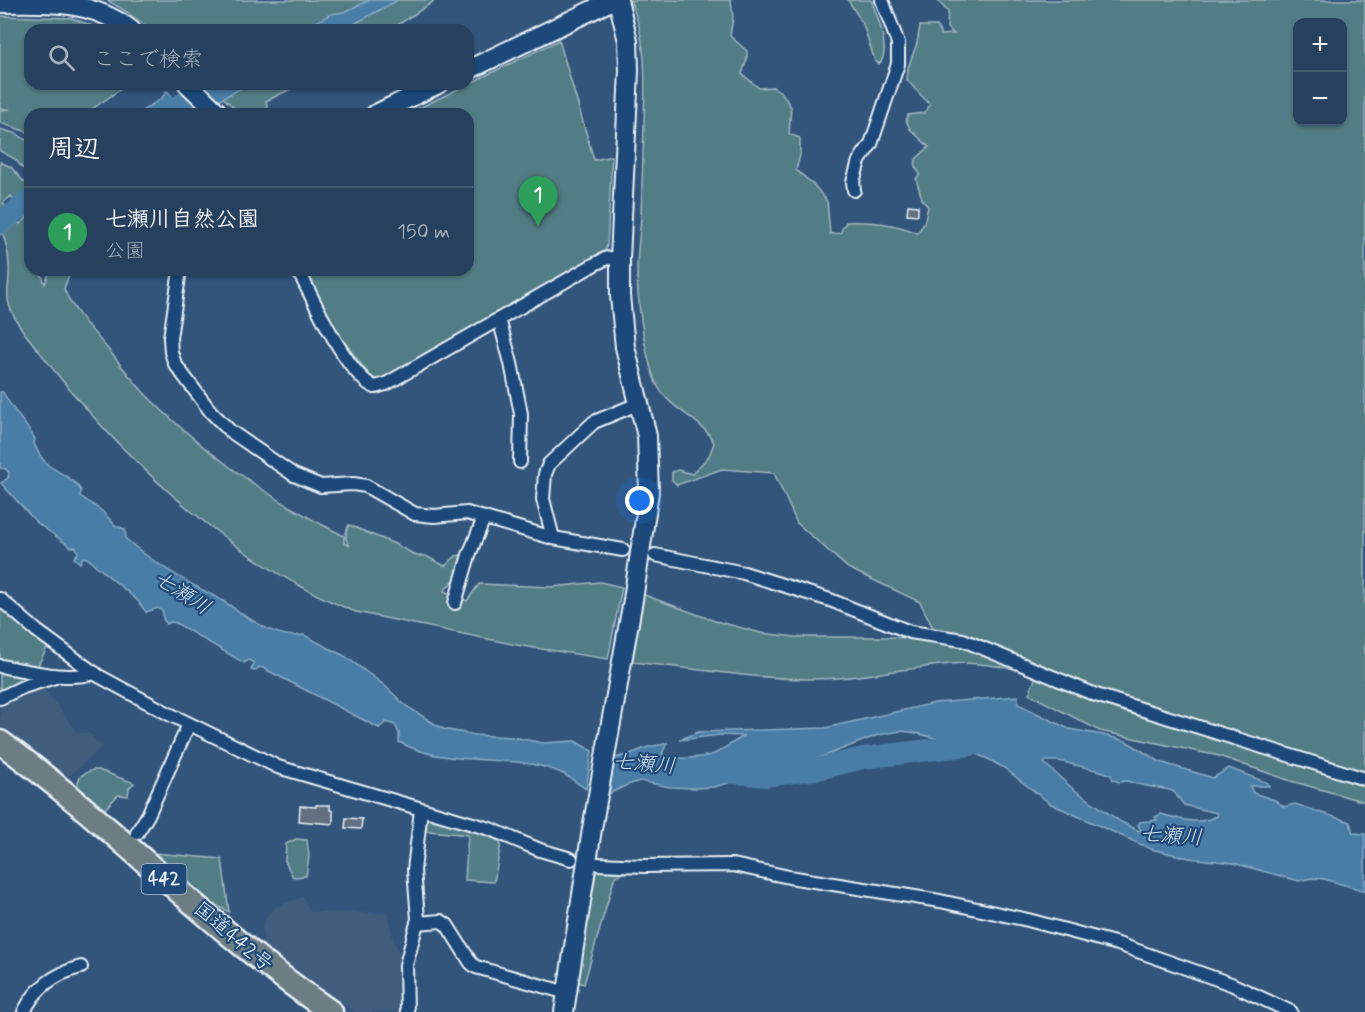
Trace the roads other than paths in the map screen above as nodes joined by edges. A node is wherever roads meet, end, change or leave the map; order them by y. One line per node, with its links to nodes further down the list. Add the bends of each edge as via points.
1 (613, 0): 6 (street)
2 (618, 0): 12 (street, via 628,40 629,70)
3 (882, 0): 11 (street, via 898,43 898,64 871,144 859,160)
4 (0, 3): 5 (street, via 77,5)
5 (122, 24)
6 (474, 66)
7 (194, 90): 9 (street)
8 (426, 90): 10 (street)
9 (213, 108)
10 (388, 108)
11 (854, 190)
12 (620, 259): 15 (street, via 607,258); 16 (street, via 623,333)
13 (179, 276): 18 (street, via 170,338 172,359 211,412 237,437 311,484 366,486 415,514 464,513)
14 (301, 276): 15 (street, via 337,344 372,386 386,384)
15 (499, 319): 17 (street, via 521,414)
16 (640, 403): 19 (street, via 594,422 549,464 543,499); 37 (street, via 650,492)
17 (520, 462)
18 (484, 518): 19 (street); 23 (street)
19 (553, 538): 20 (street)
20 (622, 550)
21 (655, 555): 30 (street, via 744,573 830,600 910,632 963,640 1096,695)
22 (0, 599): 25 (street)
23 (456, 603)
24 (0, 666): 26 (street)
25 (95, 673): 26 (street); 28 (street)
26 (58, 676): 27 (street)
27 (0, 698)
28 (189, 724): 31 (street, via 278,767); 32 (street)
29 (0, 742): 39 (highway, 国道442号 / 442, via 252,954)
30 (1365, 779)
31 (421, 810): 33 (street, via 490,829); 35 (street, via 414,870)
32 (137, 833)
33 (571, 859)
34 (598, 864): 42 (street, via 733,865 940,901 1118,944 1231,984)
35 (417, 923): 37 (street, via 441,921 447,925 476,967); 40 (street, via 406,965)
36 (81, 967): 38 (street, via 56,976 33,997)
37 (567, 993): 41 (street)
38 (24, 1012)
39 (331, 1012)
40 (406, 1012)
41 (564, 1012)
42 (1291, 1012)

